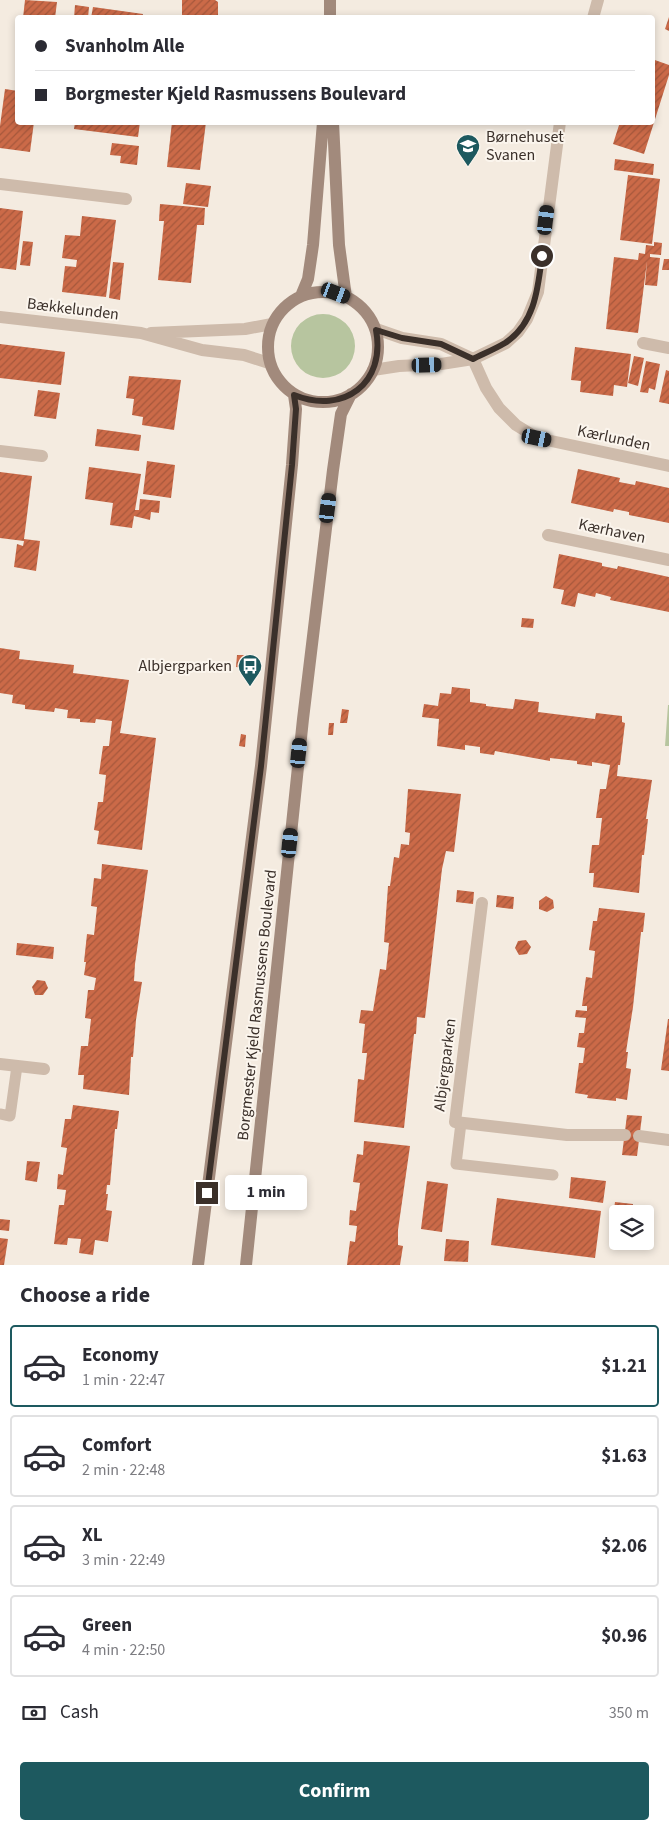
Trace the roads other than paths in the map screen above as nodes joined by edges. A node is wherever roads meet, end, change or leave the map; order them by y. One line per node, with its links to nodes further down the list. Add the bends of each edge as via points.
1 (330, 0): 3 (street)
2 (598, 0): 4 (street)
3 (330, 15)
4 (594, 15)
5 (323, 125): 10 (street, via 313,245 308,278)
6 (333, 125): 11 (street, via 339,245)
7 (560, 125): 18 (street, via 534,305 518,332 506,343)
8 (0, 184): 9 (street)
9 (126, 199)
10 (301, 296): 11 (street, via 324,291); 13 (street, via 284,307)
11 (346, 297): 14 (street, via 369,316)
12 (0, 317): 15 (street, Bækkelunden)
13 (272, 324): 15 (street, Bækkelunden, via 245,329); 19 (street, via 267,343)
14 (376, 330): 18 (street, via 441,344); 20 (street, via 377,357)
15 (142, 333): 19 (street, Bækkelunden, via 202,350 244,355)
16 (643, 343): 17 (street)
17 (669, 348)
18 (473, 359): 20 (street); 25 (street, Kærlunden, via 499,408 516,425 537,438)
19 (270, 363): 22 (street, via 279,381)
20 (373, 370): 21 (street)
21 (351, 394): 22 (street, via 323,402); 39 (street, Borgmester Kjeld Rasmussens Boulevard, via 341,414 331,480)
22 (294, 395): 38 (street, Borgmester Kjeld Rasmussens Boulevard, via 292,465 262,758)
23 (0, 451): 24 (street)
24 (42, 456)
25 (669, 466)
26 (548, 535): 27 (street, Kærhaven)
27 (669, 560)
28 (482, 903): 33 (street, Albjergparken, via 455,1122)
29 (0, 1064): 30 (street)
30 (17, 1066): 31 (street); 32 (lane, via 10,1116)
31 (44, 1069)
32 (0, 1114)
33 (461, 1123): 34 (street, Albjergparken, via 567,1135); 37 (lane, via 456,1164)
34 (624, 1135)
35 (639, 1136): 36 (street)
36 (669, 1140)
37 (552, 1175)
38 (198, 1265)
39 (246, 1265)

